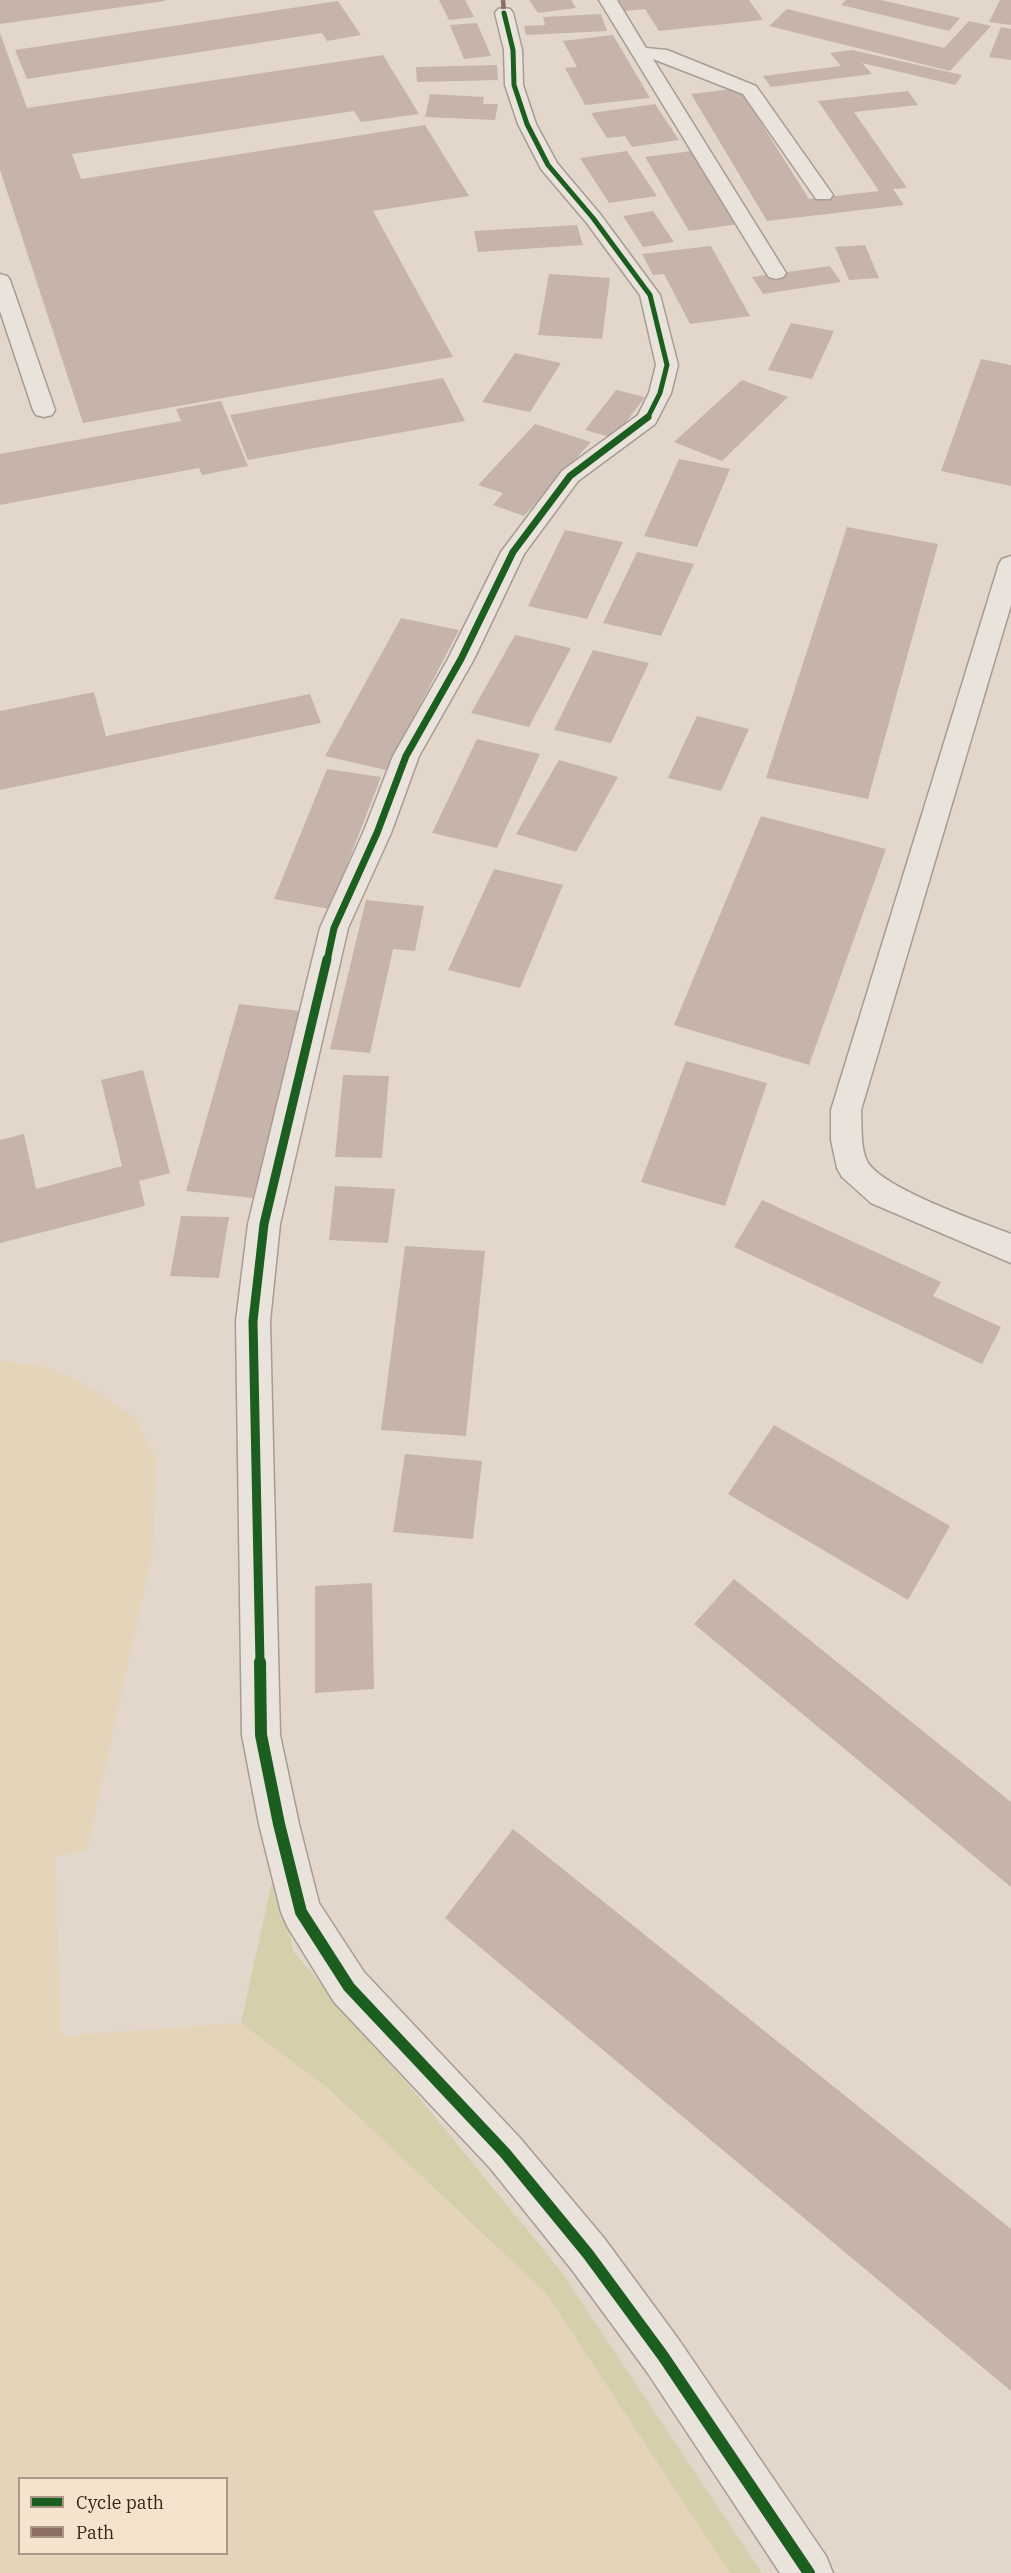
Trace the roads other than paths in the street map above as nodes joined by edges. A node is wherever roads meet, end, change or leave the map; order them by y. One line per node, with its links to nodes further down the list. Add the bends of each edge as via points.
1 (608, 0): 3 (street)
2 (504, 13): 10 (street, via 513,50 514,85 526,124 548,165 650,295 667,365 660,393 647,419 570,476 513,552 461,659 406,756 334,928 264,1224 253,1321 261,1735 301,1912 349,1987 505,2153 588,2254 663,2356)
3 (640, 53): 4 (street, via 661,54 750,90); 5 (street)
4 (823, 195)
5 (776, 273)
6 (0, 280): 7 (street)
7 (44, 410)
8 (1011, 564): 9 (street, via 846,1110 853,1168 882,1194)
9 (1011, 1250)
10 (809, 2573)

